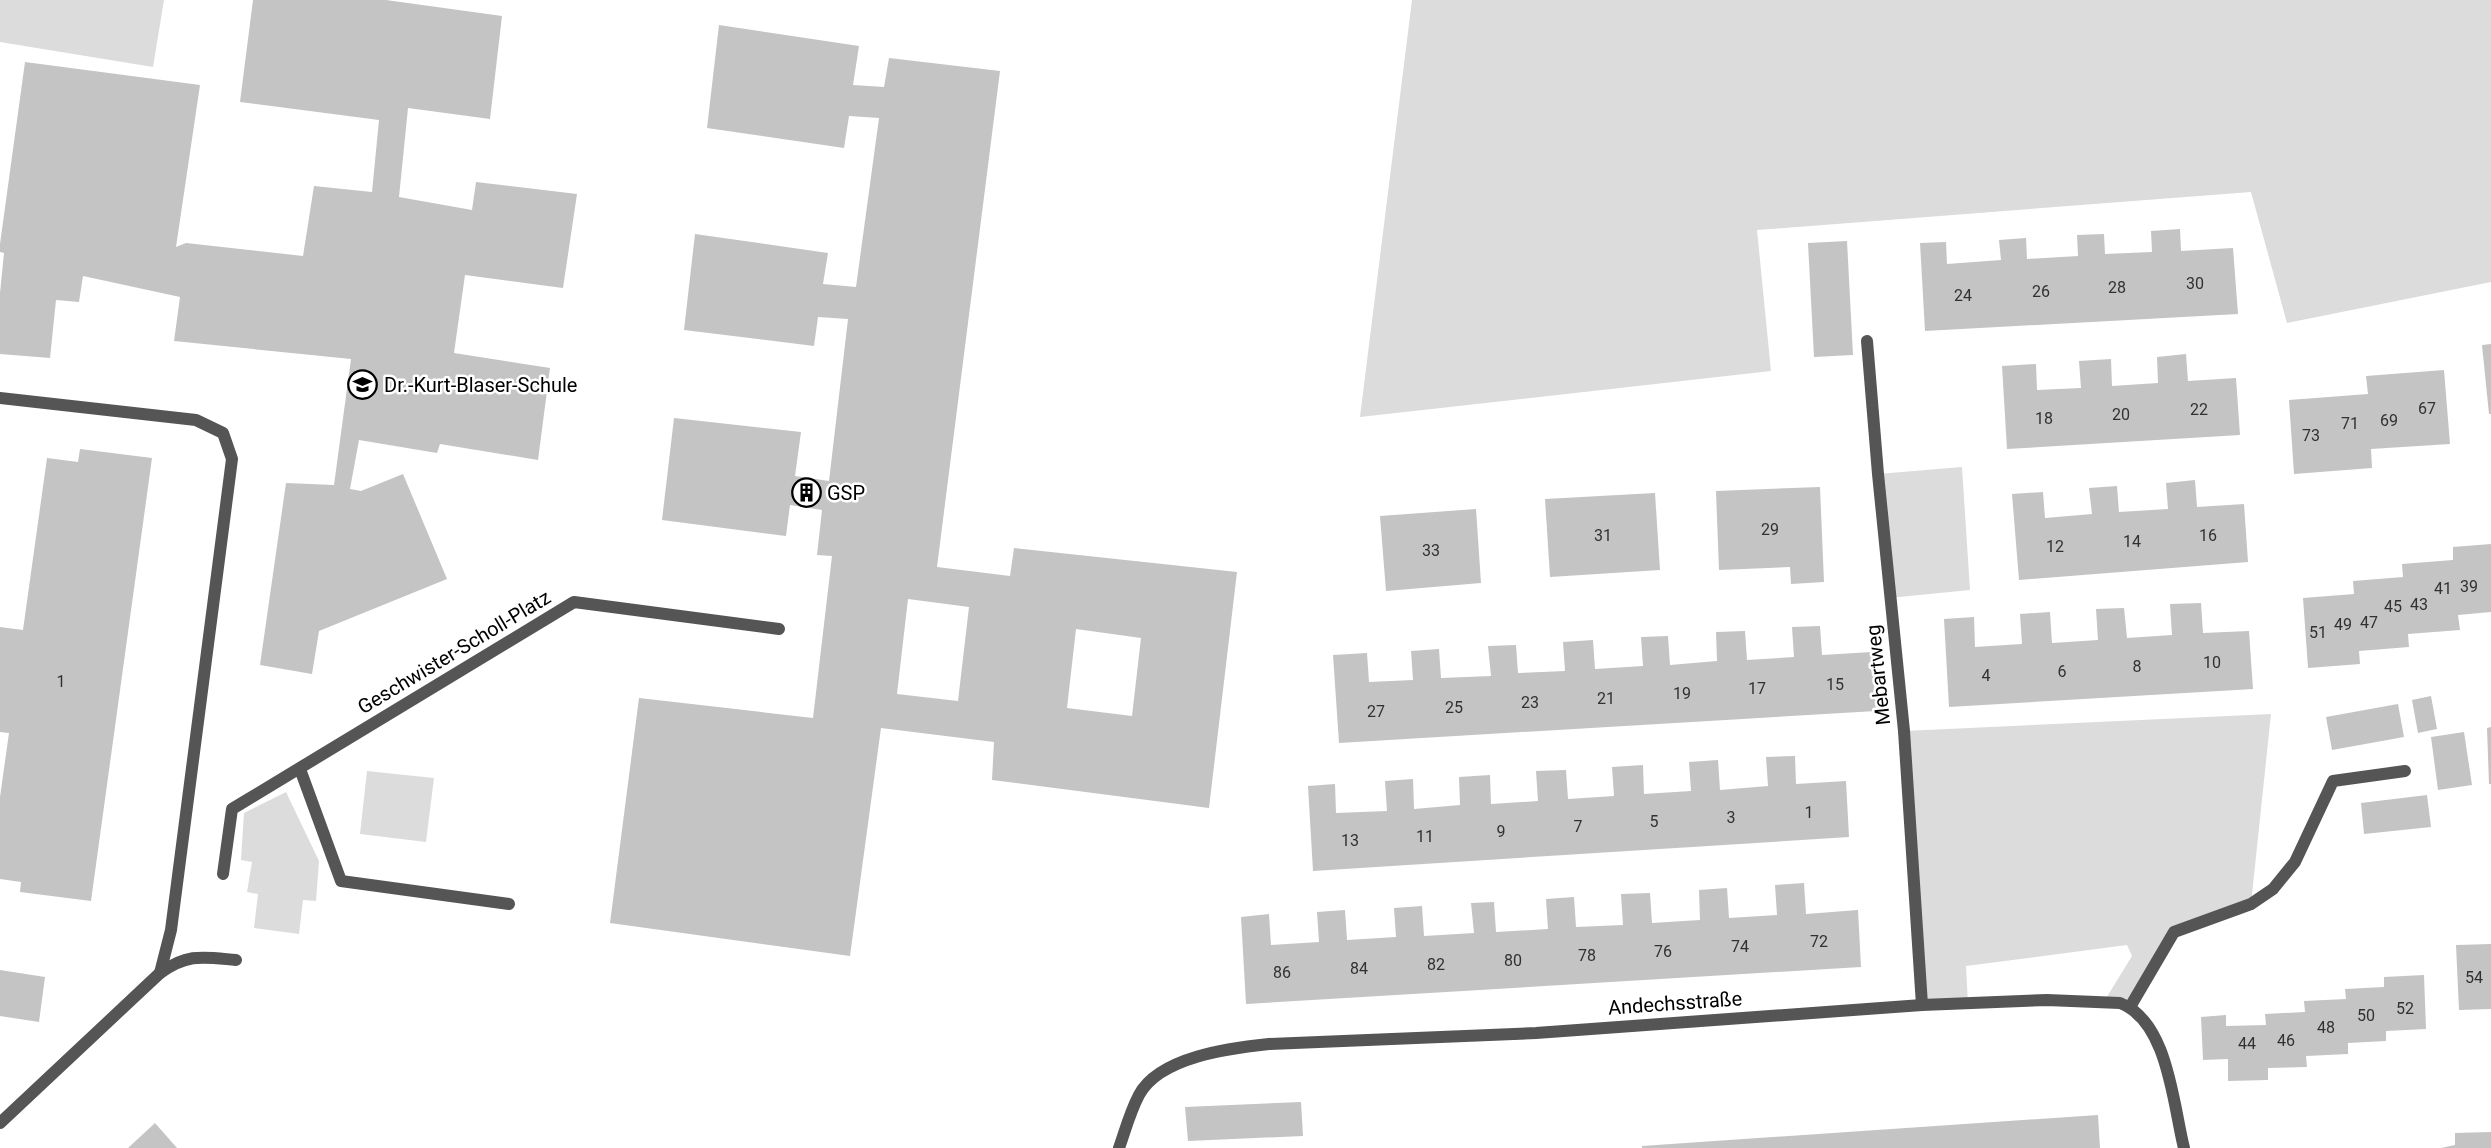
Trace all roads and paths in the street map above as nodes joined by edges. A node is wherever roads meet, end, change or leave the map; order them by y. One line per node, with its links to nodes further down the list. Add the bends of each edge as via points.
1 (1868, 341): 10 (street, Mebartweg, via 1904,731)
2 (0, 398): 9 (street, via 196,420 223,433 232,459 171,930)
3 (780, 629): 4 (street, Geschwister-Scholl-Platz, via 574,602)
4 (300, 769): 6 (street, Geschwister-Scholl-Platz, via 232,809); 7 (street, via 341,881)
5 (2405, 771): 11 (street, via 2333,781 2295,862 2273,888 2251,904 2174,932)
6 (223, 874)
7 (509, 904)
8 (236, 960): 9 (street, via 195,956 177,961)
9 (160, 974): 12 (street)
10 (1922, 1005): 11 (street, Andechsstraße, via 2046,999 2105,1000); 13 (street, Andechsstraße, via 1536,1032 1229,1048 1180,1064 1149,1082 1139,1094)
11 (2130, 1007): 14 (street, via 2149,1027 2160,1048)
12 (0, 1123)
13 (1119, 1148)
14 (2184, 1148)

